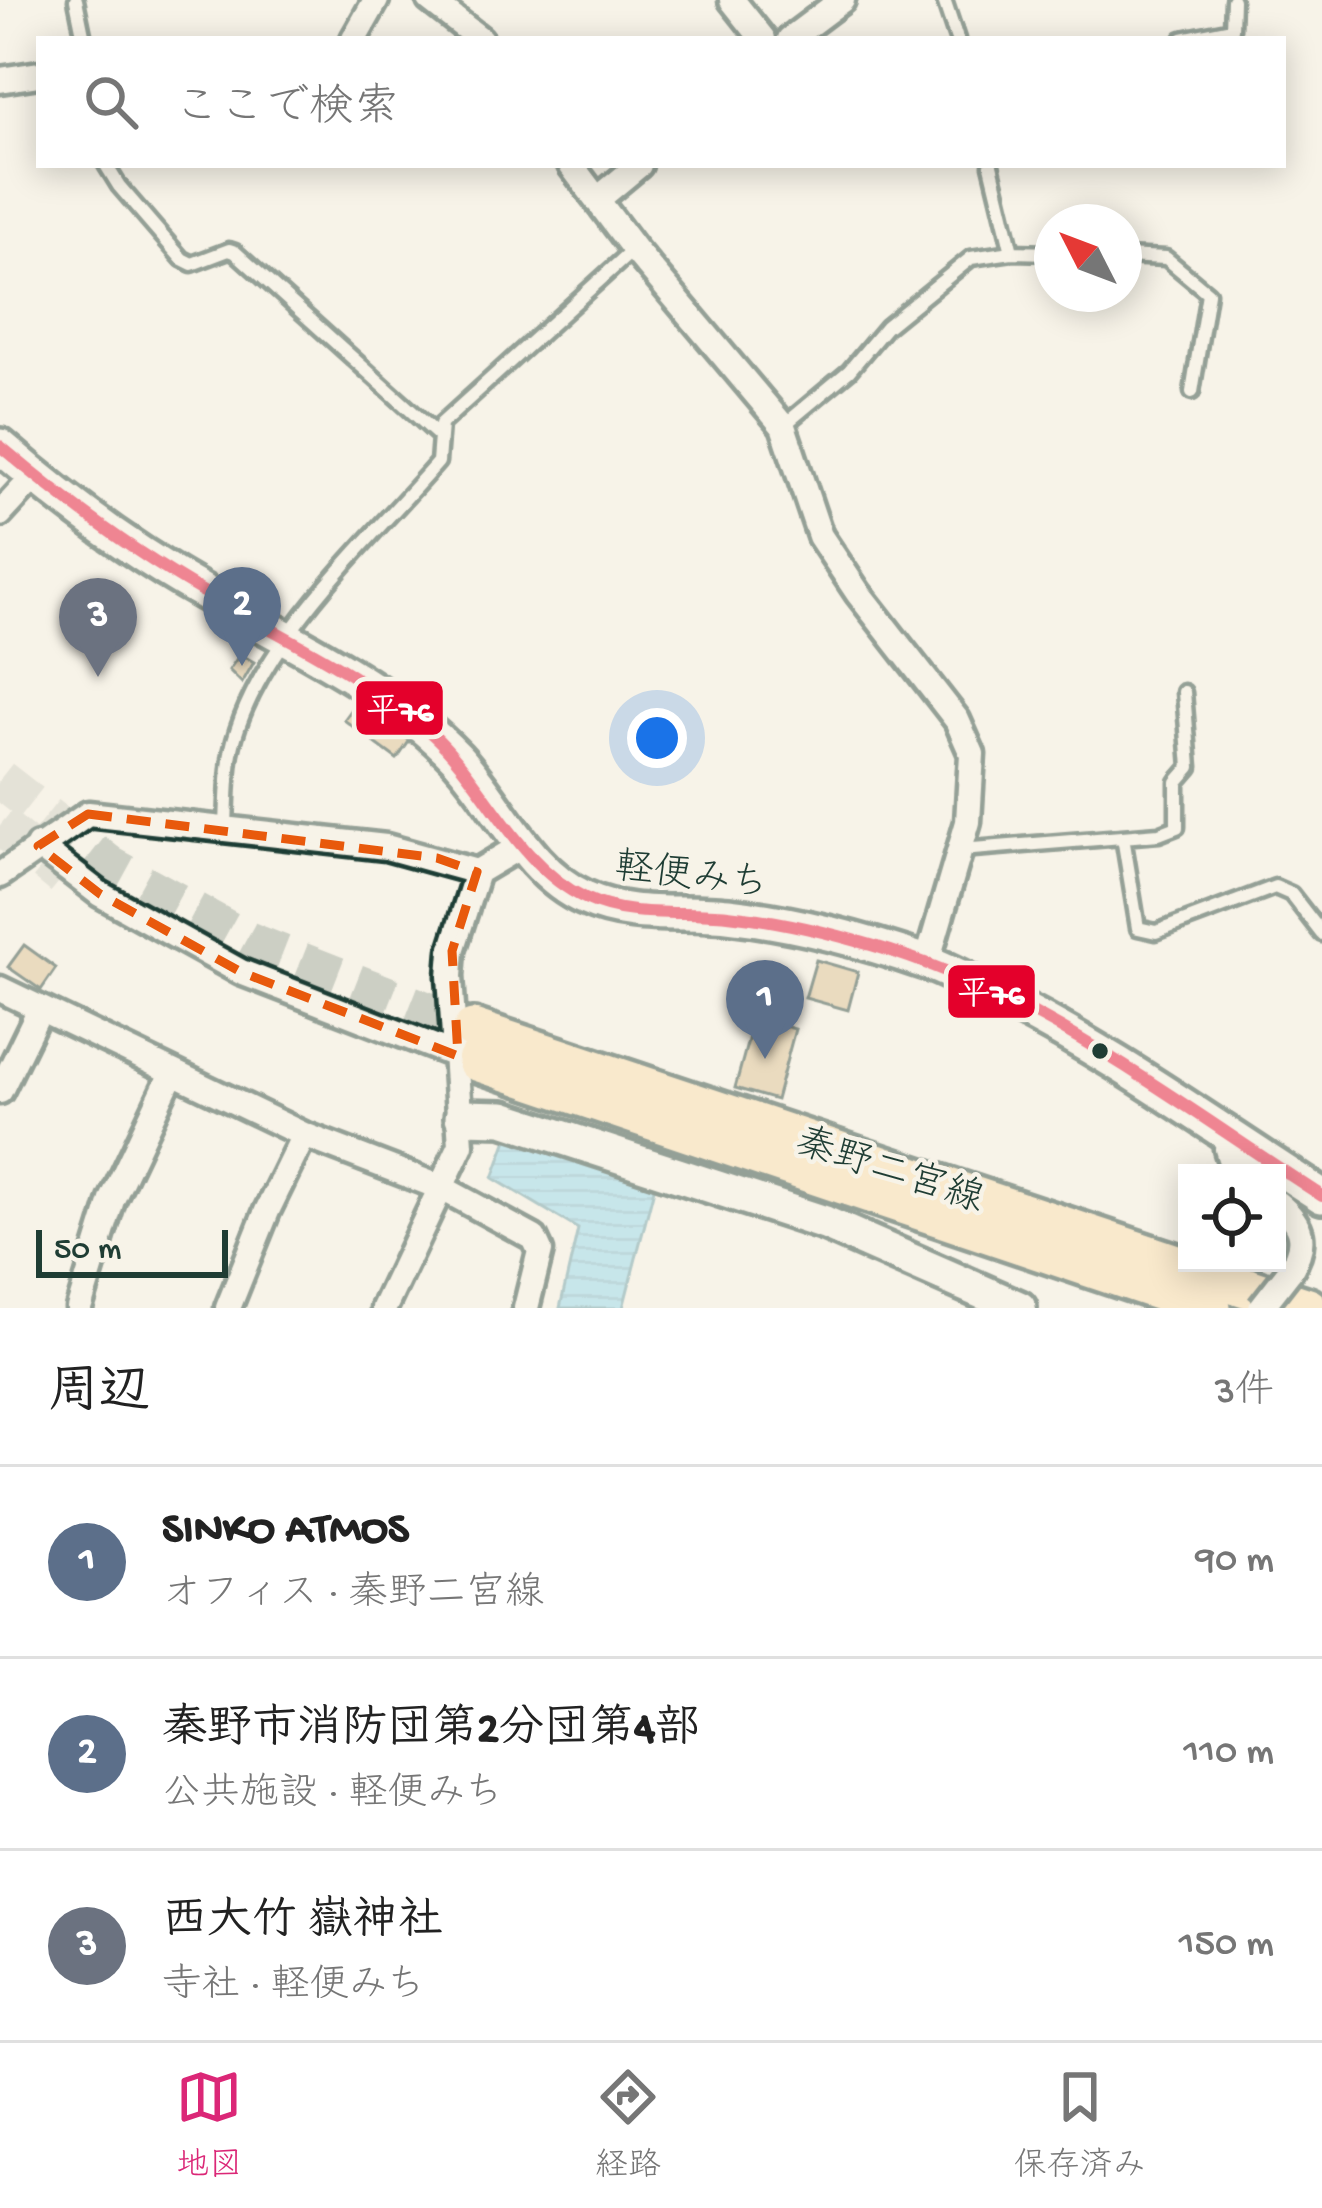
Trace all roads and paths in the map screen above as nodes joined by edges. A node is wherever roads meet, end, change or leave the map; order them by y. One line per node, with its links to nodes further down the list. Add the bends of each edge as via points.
1 (76, 0): 8 (lane)
2 (376, 0): 9 (street)
3 (430, 0): 10 (street)
4 (732, 0): 11 (street)
5 (842, 0): 12 (street)
6 (944, 0): 13 (lane)
7 (1233, 0): 14 (lane, via 1232,29)
8 (83, 36)
9 (356, 36)
10 (476, 36)
11 (761, 36)
12 (794, 36)
13 (956, 36)
14 (1197, 36)
15 (36, 74): 16 (street)
16 (0, 80)
17 (108, 168): 28 (lane, via 182,260 235,252)
18 (573, 168): 21 (street)
19 (635, 168): 21 (street)
20 (993, 168): 23 (lane)
21 (598, 199): 22 (street)
22 (634, 250): 27 (street); 28 (lane)
23 (1012, 252): 24 (lane); 27 (lane, via 971,258)
24 (1034, 253)
25 (1142, 257): 26 (lane, via 1166,258 1208,293)
26 (1192, 392)
27 (783, 426): 38 (street, via 820,536 957,720 972,754)
28 (438, 435): 32 (lane, via 438,463)
29 (0, 446): 30 (street, 軽便みち)
30 (35, 476): 31 (street); 32 (street, 軽便みち, via 203,592)
31 (0, 514)
32 (285, 637): 34 (lane, via 250,694 231,753); 36 (street, 軽便みち, via 416,720)
33 (1184, 692): 35 (lane, via 1190,767 1177,782 1177,827)
34 (226, 826): 37 (street, via 88,814); 39 (street, via 386,847)
35 (1124, 837): 38 (lane); 41 (lane, via 1138,928 1156,932 1275,887 1291,894)
36 (524, 844): 39 (street); 42 (street, 軽便みち, via 552,877 604,907 730,915)
37 (38, 846): 40 (street); 45 (street, via 100,894 241,972)
38 (960, 850): 42 (street)
39 (477, 872): 45 (street, via 450,976)
40 (0, 875)
41 (1322, 934)
42 (927, 962): 50 (street, 軽便みち, via 1054,1024)
43 (0, 989): 44 (street)
44 (40, 1010): 46 (street); 47 (street)
45 (469, 1049): 48 (street); 60 (main road, 秦野二宮線); 62 (main road, 秦野二宮線)
46 (172, 1073): 49 (street); 55 (street, via 112,1200)
47 (0, 1091)
48 (462, 1118): 52 (street, via 461,1145); 59 (street, via 503,1118 825,1223)
49 (304, 1135): 52 (street); 56 (street)
50 (1233, 1139): 51 (street, via 1226,1149); 53 (street, 軽便みち)
51 (1232, 1164)
52 (442, 1188): 57 (street); 58 (street, via 534,1238 540,1251)
53 (1322, 1196)
54 (1286, 1210): 61 (street, bridge, via 1298,1220 1300,1256)
55 (79, 1308)
56 (228, 1308)
57 (384, 1308)
58 (526, 1308)
59 (1019, 1308)
60 (1211, 1308)
61 (1261, 1308)
62 (1308, 1308)

